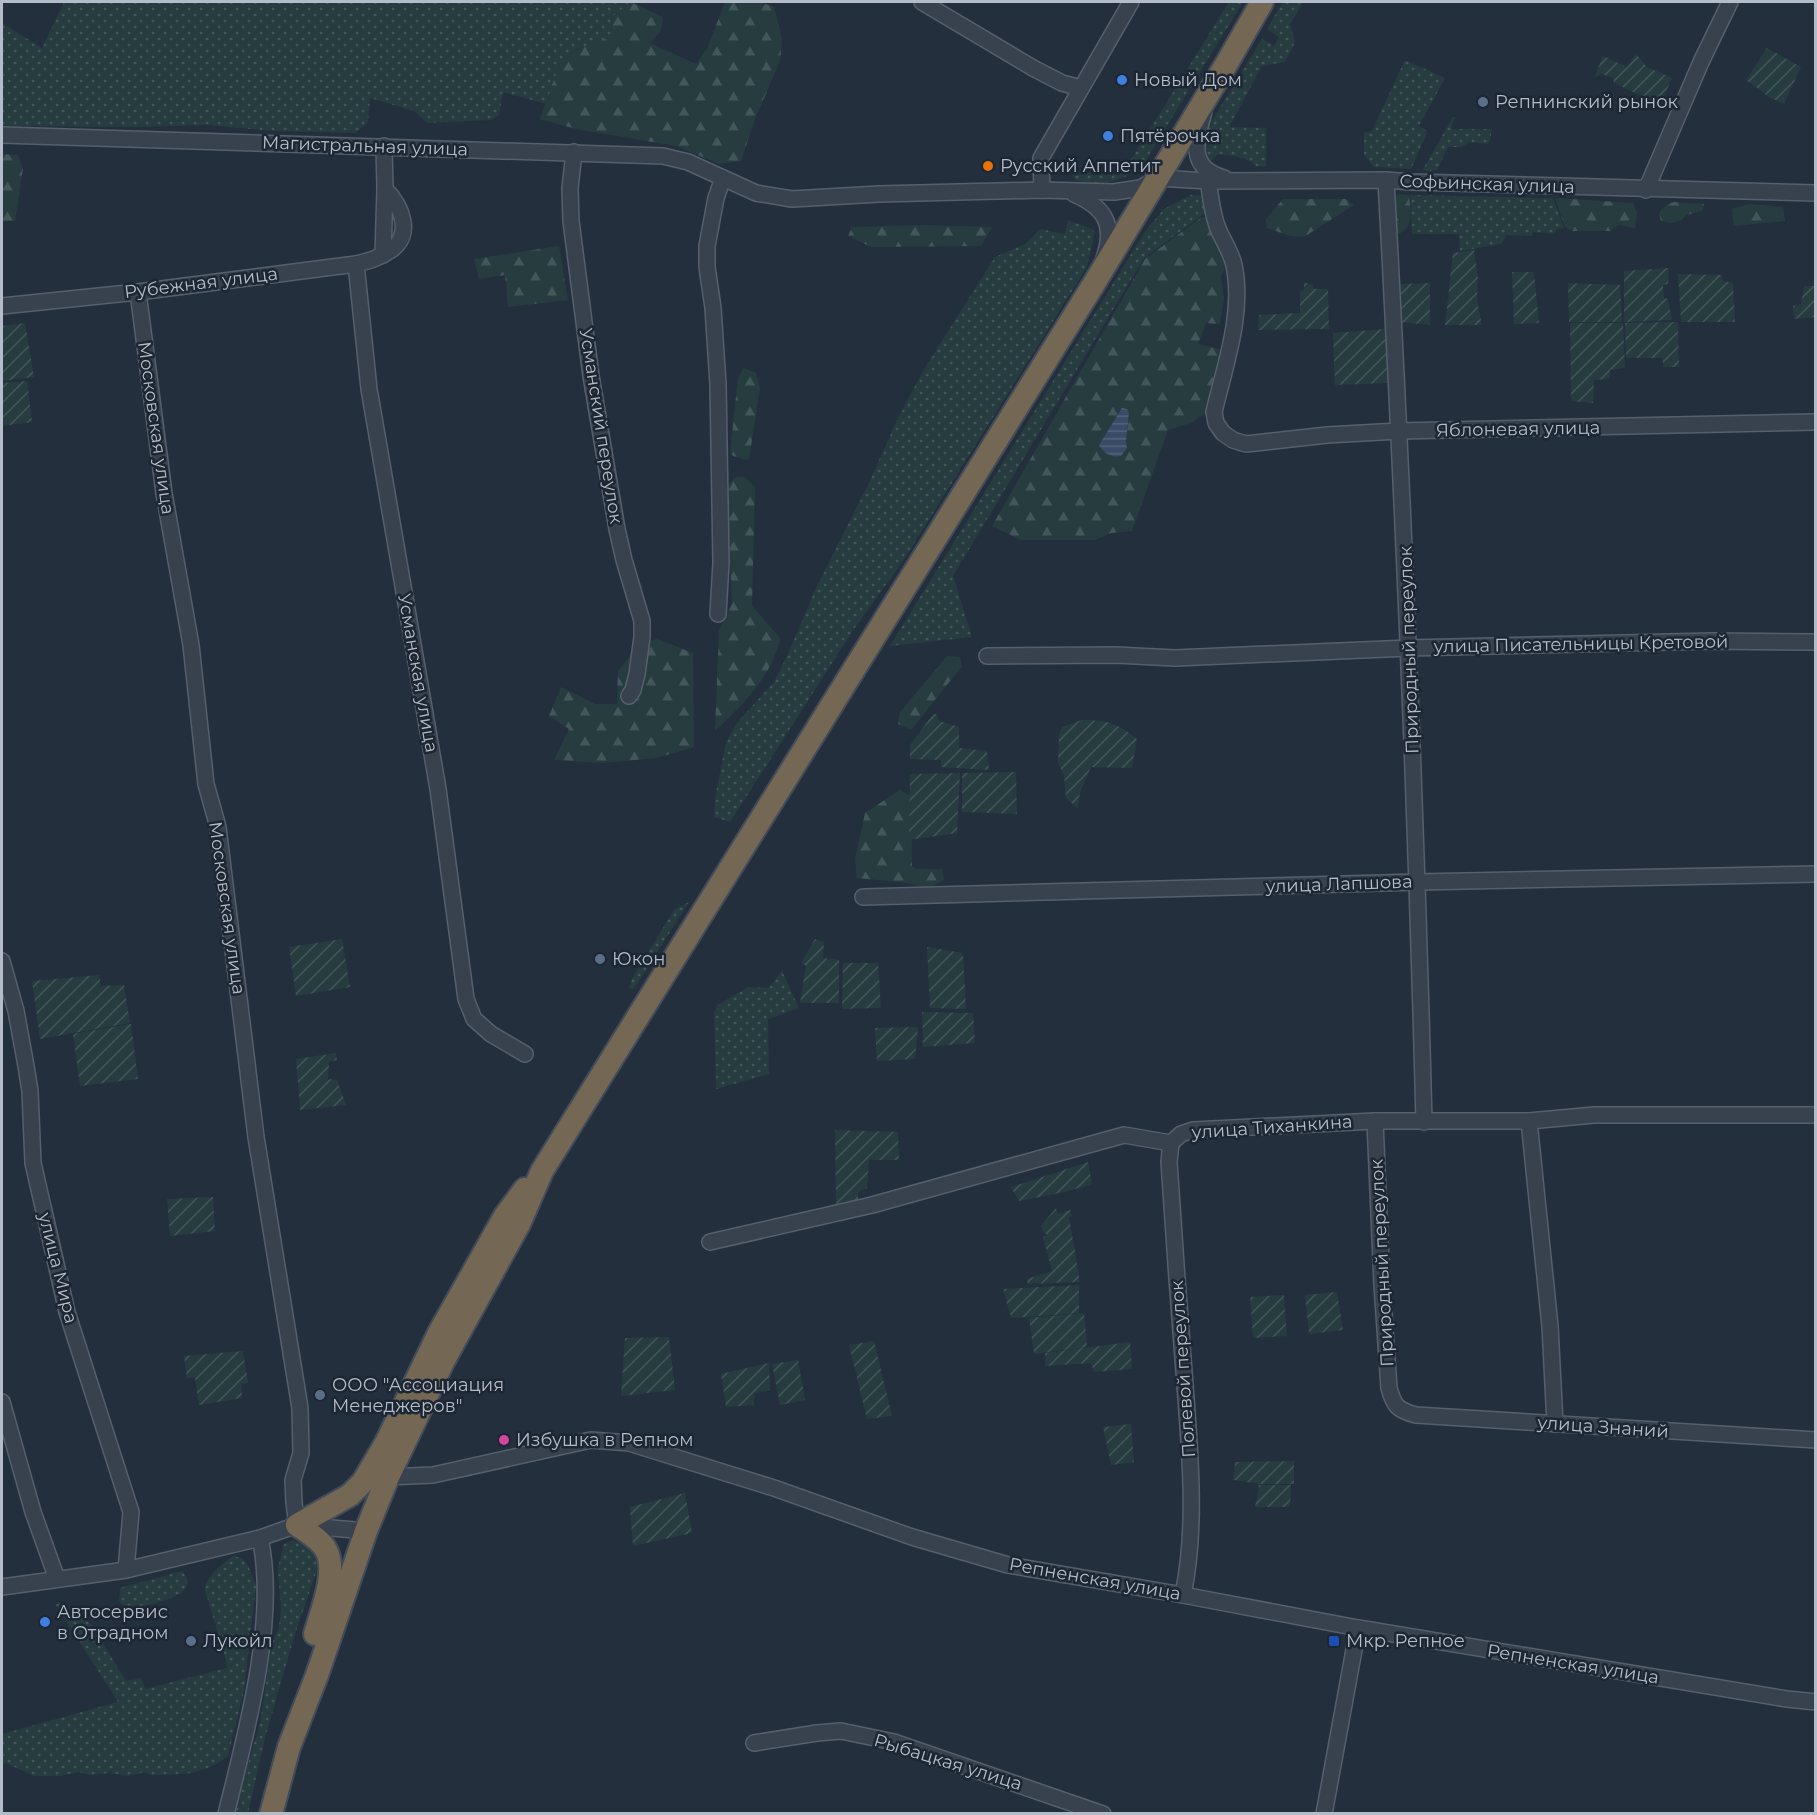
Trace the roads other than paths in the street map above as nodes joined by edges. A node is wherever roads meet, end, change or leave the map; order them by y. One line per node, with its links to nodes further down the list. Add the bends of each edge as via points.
1 (922, 2): 5 (street, via 1033,68)
2 (1131, 2): 5 (street)
3 (1262, 2): 6 (highway)
4 (1730, 2): 18 (street)
5 (1081, 88): 16 (street, via 1041,158)
6 (1211, 90): 11 (highway); 14 (street, via 1197,140 1199,162 1212,174)
7 (2, 135): 8 (street, Магистральная улица)
8 (384, 146): 9 (street, Магистральная улица); 15 (street)
9 (574, 152): 10 (street, Магистральная улица, via 663,156); 31 (street, Усманский переулок, via 571,221 591,375 617,529 642,621 637,674)
10 (723, 178): 16 (street, Магистральная улица, via 756,193 792,199); 27 (street, via 707,246 718,384)
11 (1158, 178): 13 (street, Софьинская улица); 17 (street, Магистральная улица, via 1134,190); 22 (highway)
12 (1386, 180): 14 (street, Софьинская улица); 18 (street, Софьинская улица); 26 (street, Природный переулок)
13 (1208, 181): 14 (street, Софьинская улица); 26 (street, Яблоневая улица, via 1218,229 1233,262 1237,283 1232,334 1214,412 1223,433 1246,444)
14 (1244, 181)
15 (385, 189): 20 (street); 20 (street, Рубежная улица, via 396,201 403,232 397,245)
16 (1042, 190): 17 (street, Магистральная улица)
17 (1066, 190): 22 (street, via 1094,203 1105,218 1108,243)
18 (1646, 190): 19 (street, Софьинская улица)
19 (1815, 193)
20 (383, 255): 21 (street, Рубежная улица)
21 (356, 264): 23 (street, Рубежная улица); 36 (street, Усманская улица, via 369,389 438,789 466,999 474,1019)
22 (1095, 282): 42 (highway)
23 (138, 292): 24 (street, Рубежная улица); 49 (street, Московская улица, via 164,493 191,645 207,784 218,827 256,1137 300,1408 301,1453 293,1480)
24 (2, 306)
25 (1815, 422): 26 (street, Яблоневая улица)
26 (1399, 431): 29 (street, Природный переулок)
27 (718, 614)
28 (1815, 642): 29 (street, улица Писательницы Кретовой)
29 (1409, 648): 30 (street, улица Писательницы Кретовой, via 1175,658); 33 (street, Природный переулок)
30 (987, 656)
31 (629, 696)
32 (1815, 874): 33 (street, улица Лапшова)
33 (1418, 882): 34 (street, улица Лапшова); 40 (street, Природный переулок)
34 (863, 897)
35 (2, 961): 52 (street, улица Мира, via 29,1083 33,1163 67,1312 131,1512)
36 (525, 1054)
37 (1815, 1115): 39 (street, улица Тиханкина, via 1593,1115)
38 (1375, 1121): 40 (street, улица Тиханкина); 41 (street, улица Тиханкина, via 1193,1130); 45 (street, Природный переулок, via 1385,1346)
39 (1529, 1121): 40 (street, улица Тиханкина); 46 (street, via 1550,1326)
40 (1424, 1122)
41 (1171, 1143): 43 (street, улица Тиханкина, via 1124,1135 872,1205); 55 (street, Полевой переулок, via 1169,1162 1190,1491 1189,1568)
42 (542, 1171): 48 (highway, via 519,1224 444,1360); 49 (highway, via 520,1195 482,1256 363,1482 350,1495)
43 (710, 1242)
44 (2, 1402): 53 (street, via 33,1512)
45 (1393, 1404): 46 (street, улица Знаний, via 1416,1415)
46 (1555, 1424): 47 (street, улица Знаний)
47 (1815, 1440)
48 (388, 1477): 50 (highway); 55 (street, Репненская улица, via 433,1475 591,1440 629,1443 1008,1565)
49 (297, 1525): 50 (street); 51 (street); 59 (highway, via 326,1549 330,1568)
50 (366, 1531): 59 (highway)
51 (260, 1538): 52 (street); 60 (street, via 266,1561 260,1658)
52 (126, 1570): 53 (street)
53 (57, 1579): 54 (street)
54 (2, 1587)
55 (1183, 1595): 56 (street, Репненская улица)
56 (1358, 1628): 57 (street, Репненская улица); 63 (street)
57 (1815, 1702)
58 (754, 1743): 62 (street, Рыбацкая улица, via 841,1731 894,1742)
59 (289, 1747): 61 (highway)
60 (226, 1814)
61 (271, 1814)
62 (1103, 1814)
63 (1324, 1814)

